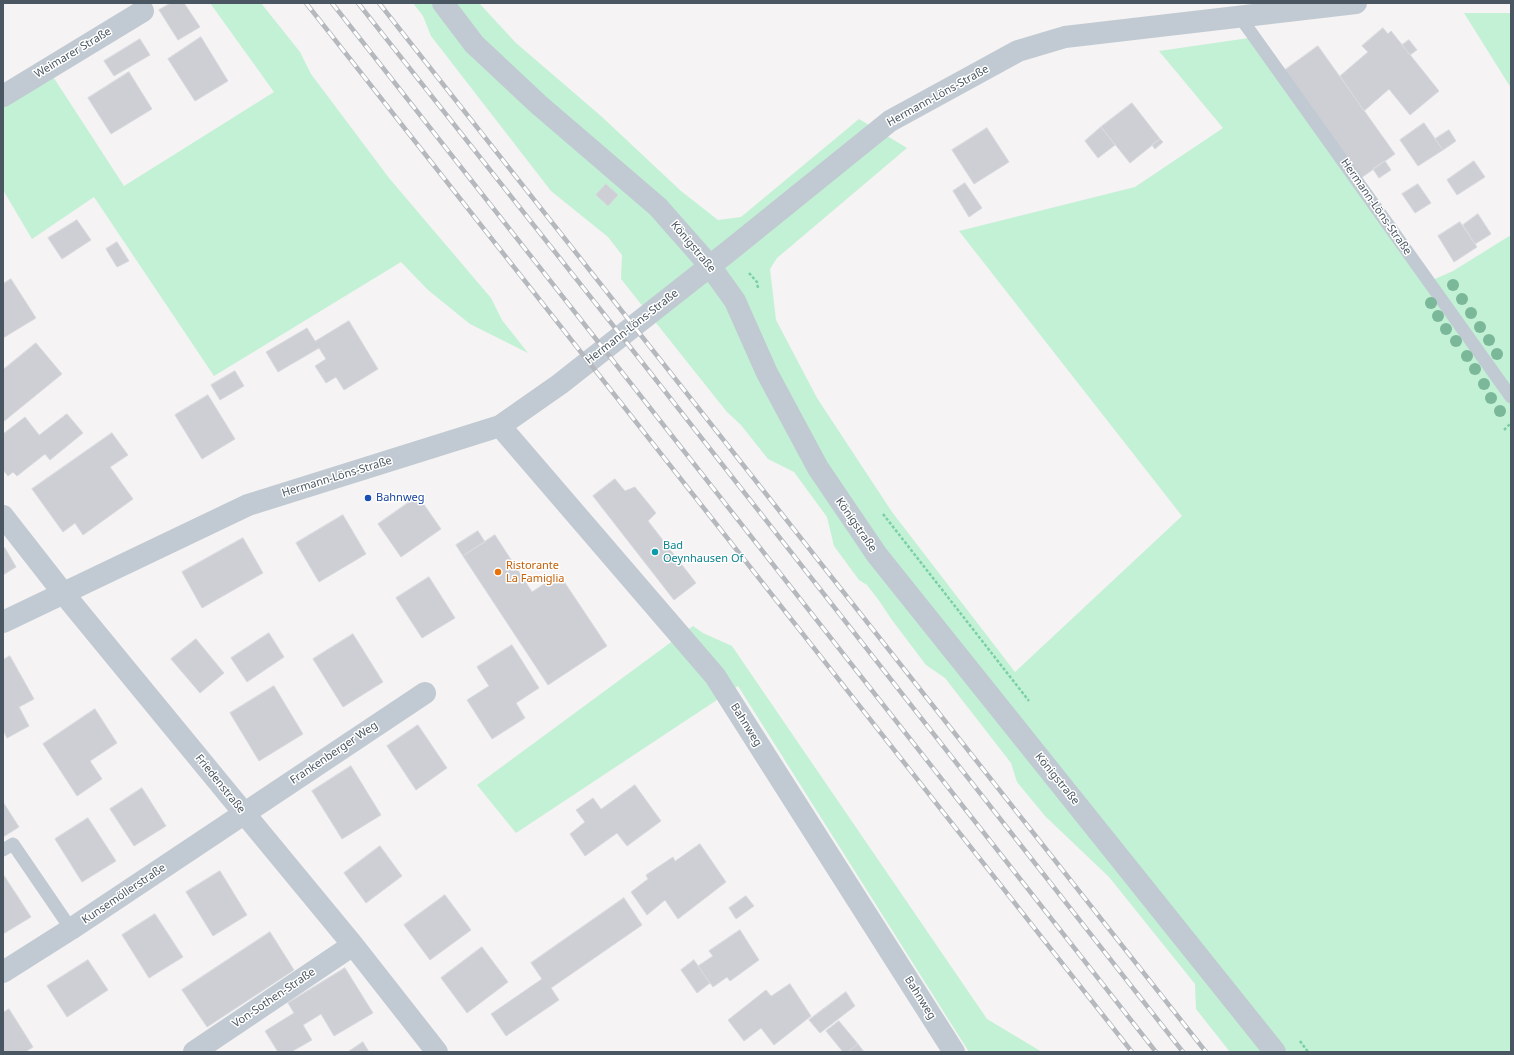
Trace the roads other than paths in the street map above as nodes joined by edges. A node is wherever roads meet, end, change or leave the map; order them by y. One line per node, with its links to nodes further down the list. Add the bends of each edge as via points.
1 (443, 3): 6 (street, Königstraße, via 474,44 538,104 658,207)
2 (1356, 3): 4 (street, Hermann-Löns-Straße)
3 (143, 11): 5 (street, Weimarer Straße)
4 (1240, 17): 6 (street, Hermann-Löns-Straße, via 1065,37 1018,51 890,121); 7 (lane, Hermann-Löns-Straße)
5 (3, 96)
6 (710, 266): 8 (street, Hermann-Löns-Straße, via 560,384); 21 (street, Königstraße, via 735,301 767,374 818,468 878,555)
7 (1511, 397)
8 (500, 426): 10 (street, Hermann-Löns-Straße, via 248,505); 20 (street, Bahnweg, via 715,676)
9 (3, 516): 10 (street, Friedenstraße)
10 (64, 594): 11 (street, Hermann-Löns-Straße); 13 (street, Friedenstraße)
11 (3, 622)
12 (425, 693): 13 (street, Frankenberger Weg)
13 (244, 813): 15 (street, Kunsemöllerstraße); 16 (street, Friedenstraße)
14 (3, 850): 15 (lane, via 13,844)
15 (71, 929): 17 (street, Kunsemöllerstraße)
16 (353, 945): 18 (street, Von-Sothen-Straße); 19 (street, Friedenstraße)
17 (3, 972)
18 (194, 1052)
19 (437, 1052)
20 (954, 1052)
21 (1275, 1052)

